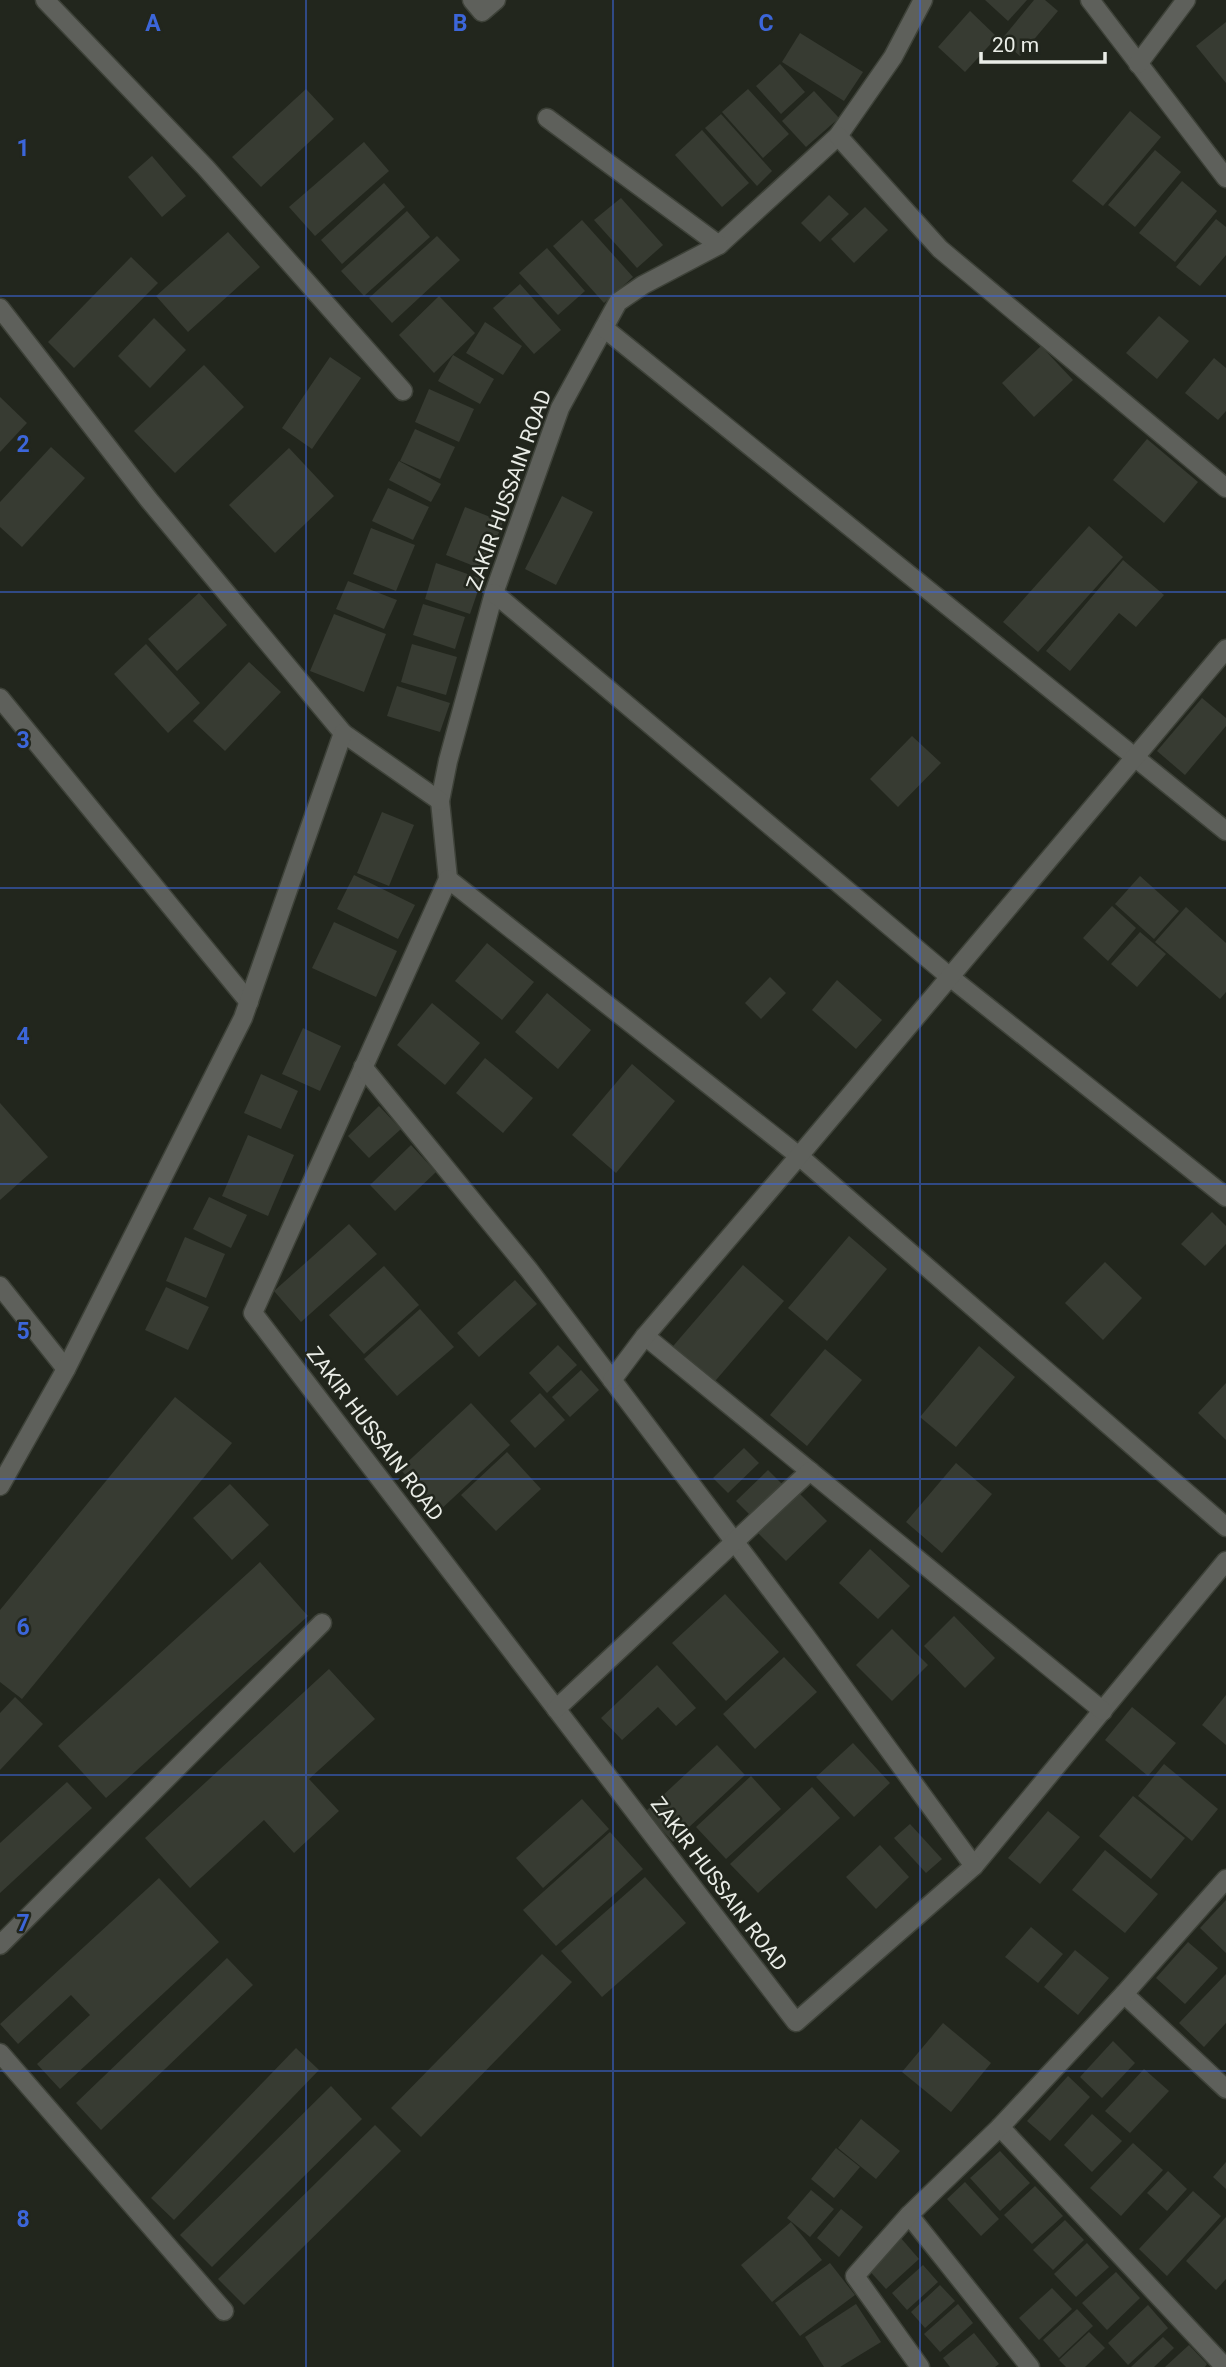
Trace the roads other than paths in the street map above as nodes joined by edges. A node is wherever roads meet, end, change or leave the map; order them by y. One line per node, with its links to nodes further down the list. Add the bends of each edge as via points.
1 (45, 0): 14 (street, via 206,168)
2 (472, 0): 3 (street, via 482,12)
3 (496, 0)
4 (923, 0): 9 (street, ZAKIR HUSSAIN ROAD, via 893,57)
5 (1090, 0): 7 (street)
6 (1186, 0): 7 (street)
7 (1138, 64): 10 (street)
8 (547, 118): 11 (street)
9 (838, 136): 11 (street, ZAKIR HUSSAIN ROAD); 15 (street, via 940,249)
10 (1226, 177)
11 (719, 245): 13 (street, ZAKIR HUSSAIN ROAD, via 618,302)
12 (0, 309): 19 (street, via 149,500)
13 (604, 328): 16 (street, ZAKIR HUSSAIN ROAD, via 560,408); 20 (street)
14 (403, 391)
15 (1226, 488)
16 (494, 593): 21 (street, ZAKIR HUSSAIN ROAD); 24 (street)
17 (1226, 649): 20 (street)
18 (0, 698): 25 (street)
19 (343, 733): 21 (street); 25 (street)
20 (1135, 757): 22 (street); 24 (street)
21 (440, 801): 23 (street, ZAKIR HUSSAIN ROAD)
22 (1226, 831)
23 (448, 879): 26 (street, ZAKIR HUSSAIN ROAD); 27 (street)
24 (950, 977): 27 (street); 28 (street)
25 (249, 1002): 31 (street)
26 (363, 1067): 32 (street, via 529,1270); 39 (street, ZAKIR HUSSAIN ROAD, via 253,1312)
27 (799, 1156): 30 (street); 35 (street)
28 (1226, 1197)
29 (0, 1286): 31 (street)
30 (645, 1336): 32 (street); 33 (street)
31 (66, 1369): 34 (street)
32 (612, 1380): 36 (street)
33 (810, 1471): 36 (street); 40 (street)
34 (0, 1486)
35 (1226, 1527)
36 (734, 1541): 39 (street); 41 (street)
37 (1226, 1561): 40 (street)
38 (323, 1623): 43 (street)
39 (556, 1709): 41 (street, ZAKIR HUSSAIN ROAD, via 796,2022)
40 (1103, 1711): 41 (street)
41 (974, 1866)
42 (1226, 1879): 44 (street)
43 (0, 1945)
44 (1124, 1994): 46 (street); 47 (street)
45 (0, 2053): 49 (street)
46 (1226, 2089)
47 (1000, 2127): 48 (street); 52 (street)
48 (909, 2215): 50 (street, via 855,2276); 51 (street)
49 (224, 2311)
50 (920, 2367)
51 (1030, 2367)
52 (1225, 2367)

